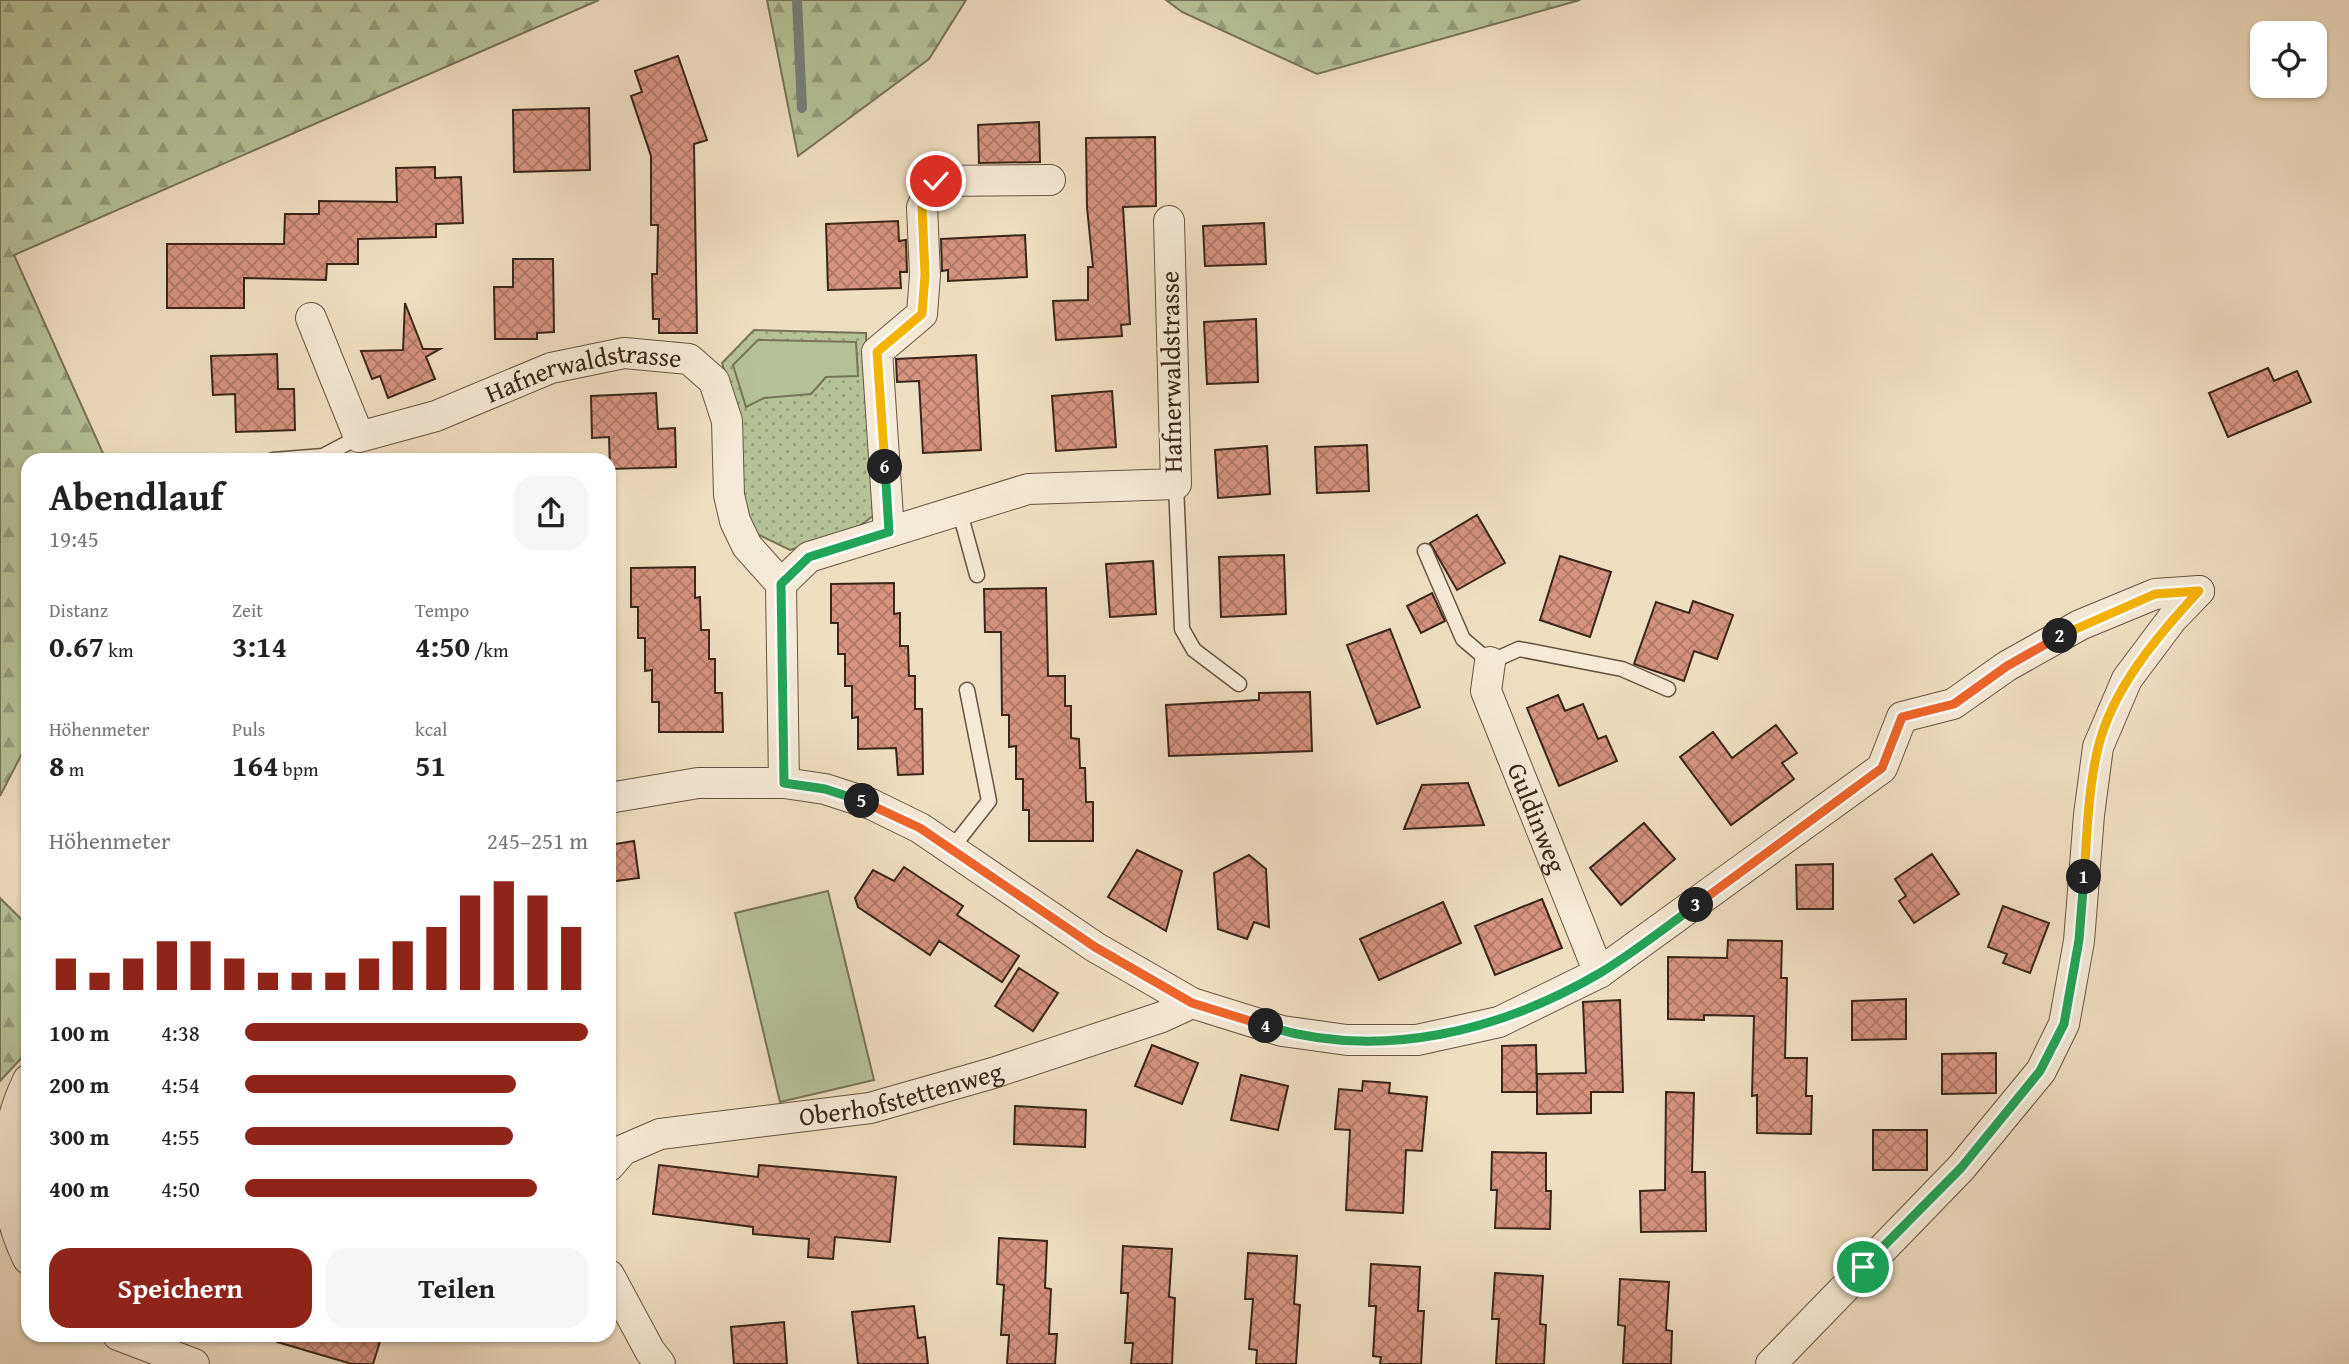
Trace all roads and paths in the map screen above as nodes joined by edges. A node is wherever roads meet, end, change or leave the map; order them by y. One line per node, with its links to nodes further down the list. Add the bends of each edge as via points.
1 (1050, 180): 8 (street, via 936,181 922,207 922,314 877,352)
2 (1169, 221): 6 (street, Hafnerwaldstrasse)
3 (311, 318): 4 (street)
4 (359, 437): 5 (lane); 11 (street, Hafnerwaldstrasse, via 436,416 551,368 624,353 689,359 714,381 727,421 729,495 735,521 747,546)
5 (329, 453)
6 (1176, 484): 7 (street, Hafnerwaldstrasse, via 1028,489); 13 (lane, via 1182,629 1194,650)
7 (959, 509): 8 (street, Hafnerwaldstrasse); 10 (lane)
8 (889, 532): 11 (street, Hafnerwaldstrasse, via 809,557)
9 (1425, 551): 12 (lane, via 1463,639)
10 (977, 575)
11 (781, 584): 16 (street)
12 (1490, 662): 14 (lane, via 1519,649 1622,669); 19 (street, Guldinweg, via 1486,691)
13 (1239, 684)
14 (1668, 689)
15 (967, 690): 18 (lane, via 989,801)
16 (784, 783): 17 (street, via 698,783); 18 (street, via 825,789 872,804)
17 (616, 797)
18 (952, 848): 20 (street, via 1095,947)
19 (1599, 973): 20 (street, via 1499,1021 1417,1040 1347,1040 1282,1031); 28 (street, via 1882,768 1902,717 1954,704 2007,666 2080,625 2155,594 2199,591 2127,679 2098,747 2079,940 2064,1024 2040,1071 1961,1168)
20 (1192, 1003): 22 (street, Oberhofstettenweg, via 1006,1069 870,1108 660,1134 623,1150)
21 (21, 1094): 23 (street, via 10,1116 1,1167 9,1219)
22 (616, 1158)
23 (21, 1244)
24 (616, 1288): 27 (street)
25 (136, 1342): 26 (street)
26 (194, 1364)
27 (660, 1364)
28 (1771, 1364)

